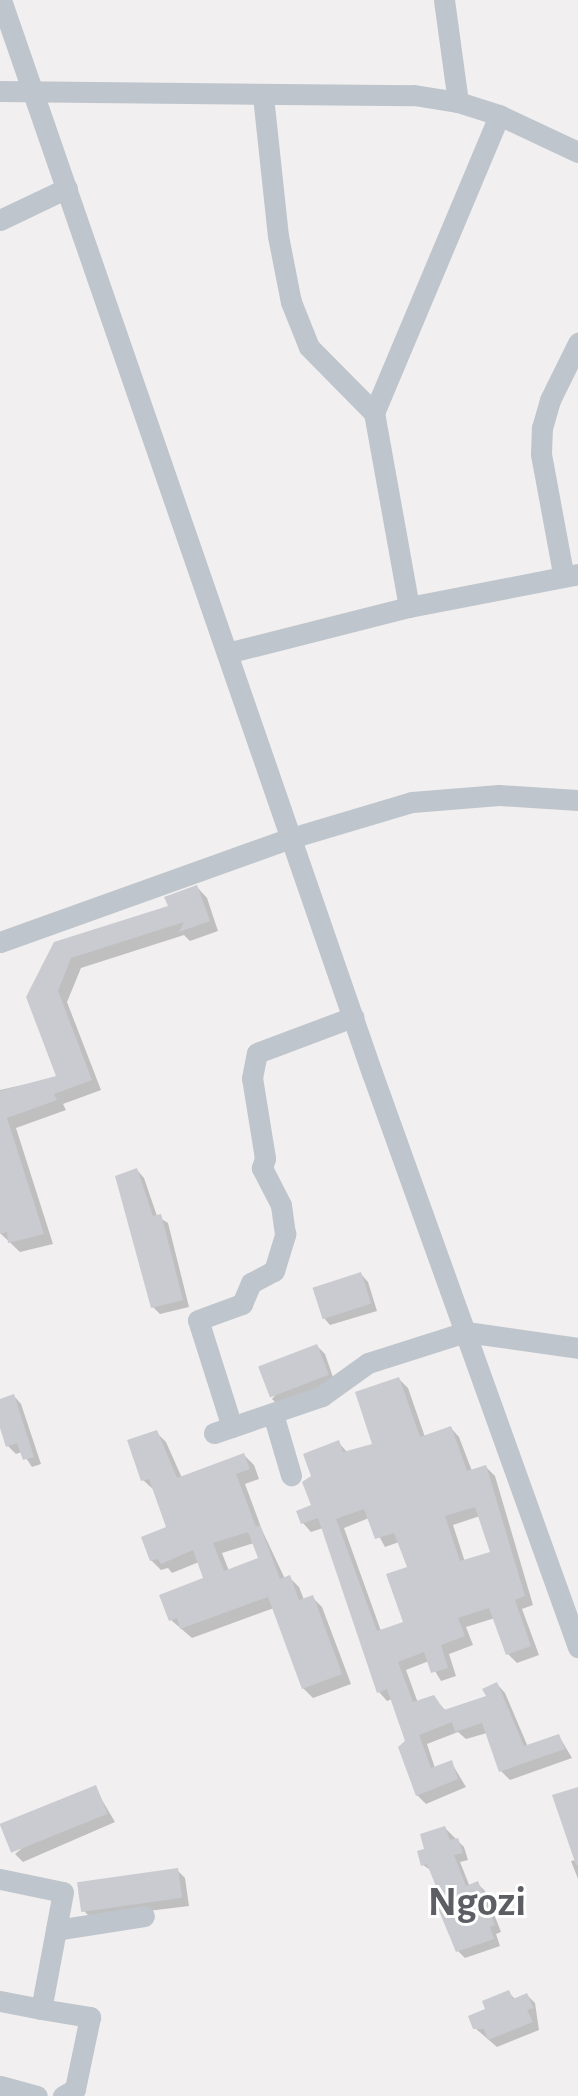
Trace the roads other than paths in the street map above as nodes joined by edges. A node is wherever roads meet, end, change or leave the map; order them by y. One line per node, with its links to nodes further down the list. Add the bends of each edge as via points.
1 (1, 0): 4 (street)
2 (444, 0): 6 (street)
3 (0, 91): 4 (street)
4 (32, 91): 5 (street); 9 (street)
5 (264, 96): 6 (street, via 414,95); 12 (street, via 278,236 291,302 309,347)
6 (458, 102): 7 (street)
7 (499, 116): 8 (street); 12 (street)
8 (578, 152)
9 (67, 188): 10 (street); 15 (street)
10 (0, 219)
11 (578, 343): 13 (street, via 550,400 541,454)
12 (374, 413): 14 (street)
13 (571, 573): 14 (street)
14 (409, 607): 15 (street)
15 (227, 653): 17 (street)
16 (578, 800): 17 (street, via 453,796 412,802)
17 (291, 838): 18 (street); 19 (street)
18 (0, 942)
19 (353, 1017): 20 (street); 22 (street, via 257,1053 252,1078 262,1168 281,1205 285,1234 274,1272 251,1283 242,1304 198,1320 223,1430)
20 (467, 1332): 21 (street); 22 (street, via 368,1363 322,1396); 24 (street)
21 (578, 1348)
22 (273, 1414): 23 (street)
23 (291, 1475)
24 (578, 1647)
25 (0, 1879): 27 (street, via 63,1892)
26 (144, 1916): 27 (street)
27 (56, 1930): 29 (street)
28 (0, 2001): 29 (street)
29 (41, 2008): 32 (street, via 90,2017 75,2089)
30 (4, 2090): 31 (street)
31 (37, 2096)
32 (63, 2096)

